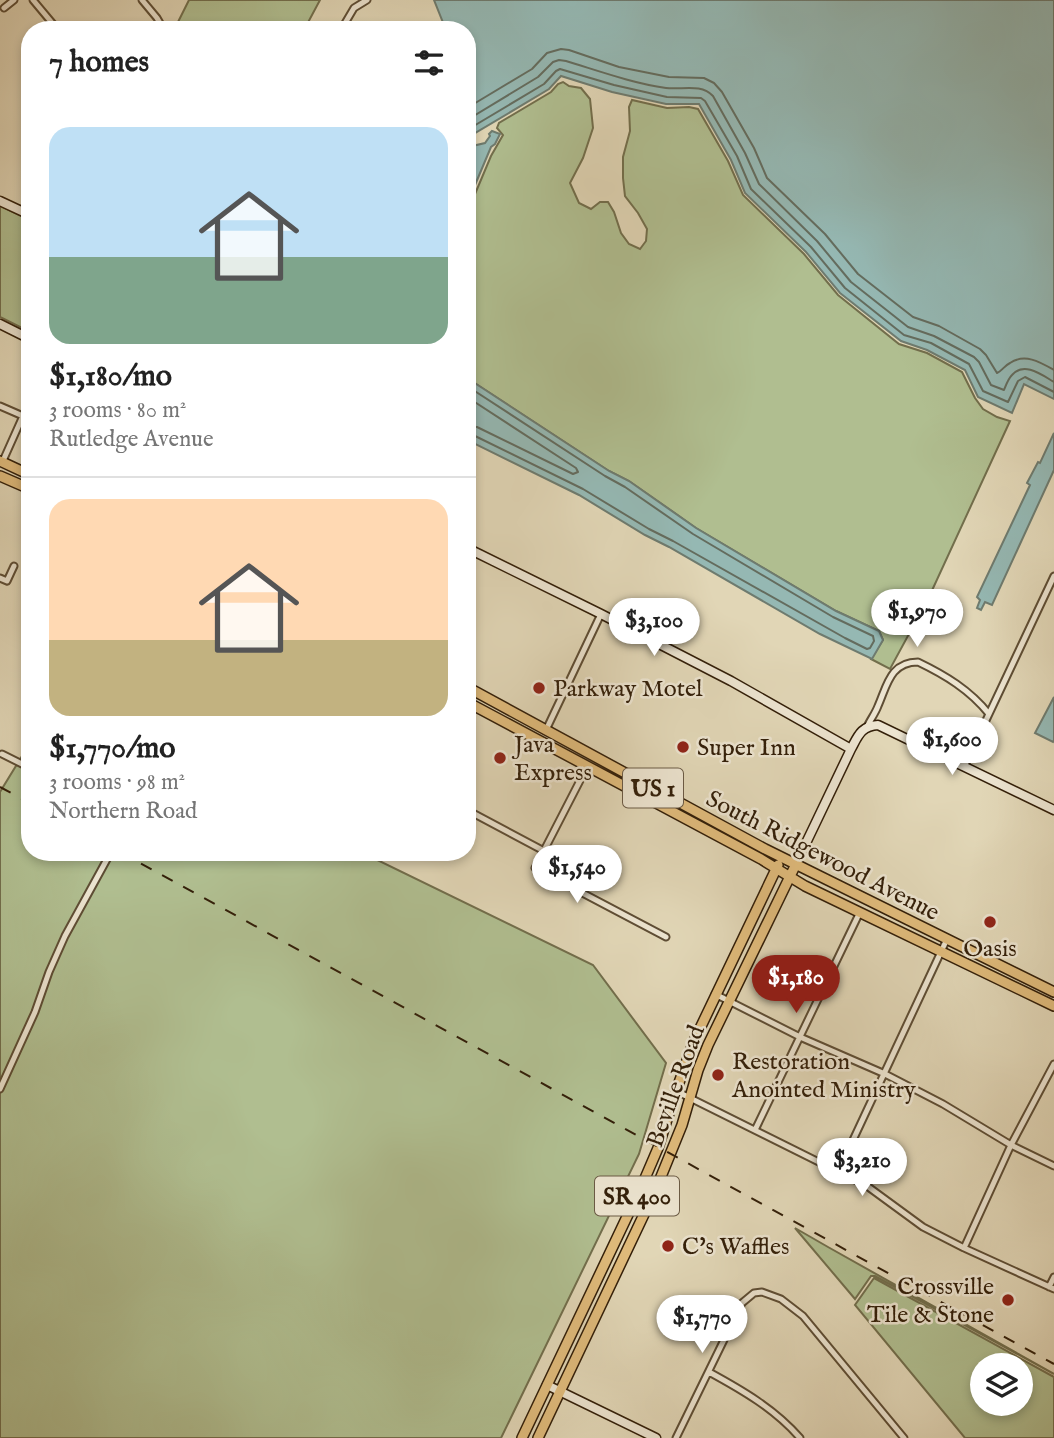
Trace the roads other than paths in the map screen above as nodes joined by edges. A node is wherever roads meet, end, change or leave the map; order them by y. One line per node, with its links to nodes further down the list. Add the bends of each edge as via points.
1 (14, 0): 5 (street)
2 (33, 0): 6 (street)
3 (142, 0): 7 (street)
4 (367, 0): 8 (street, via 354,8)
5 (4, 8)
6 (50, 21)
7 (159, 21)
8 (346, 21)
9 (0, 201): 10 (street)
10 (21, 211)
11 (0, 324): 12 (street)
12 (21, 334)
13 (0, 406): 14 (street)
14 (21, 415)
15 (21, 420): 16 (street)
16 (1, 462): 17 (main road)
17 (21, 471)
18 (0, 476): 19 (main road)
19 (21, 485)
20 (476, 552): 24 (street)
21 (14, 566): 23 (street, via 7,581)
22 (1054, 576): 27 (street)
23 (0, 578)
24 (601, 614): 29 (street); 30 (street)
25 (476, 692): 29 (main road, South Ridgewood Avenue / US 1)
26 (476, 707): 34 (main road, South Ridgewood Avenue / US 1)
27 (989, 714): 28 (street, via 956,683 911,662 897,668); 33 (street)
28 (867, 727): 30 (street, Beville Road); 33 (street, via 878,725)
29 (546, 730): 35 (main road, South Ridgewood Avenue / US 1)
30 (850, 749): 41 (street, Beville Road)
31 (2, 754): 32 (street)
32 (21, 764)
33 (964, 767): 36 (street)
34 (591, 769): 35 (main road, via 618,776); 38 (street); 42 (main road, South Ridgewood Avenue / US 1)
35 (625, 773): 39 (main road, South Ridgewood Avenue / US 1)
36 (1054, 810)
37 (476, 815): 38 (street)
38 (544, 850): 45 (street, via 535,868)
39 (782, 857): 41 (main road, South Ridgewood Avenue / US 1); 42 (main road, Beville Road / SR 400)
40 (106, 861): 55 (street, via 65,936)
41 (796, 864): 43 (main road, Beville Road / SR 400); 46 (main road, South Ridgewood Avenue / US 1)
42 (776, 868): 43 (main road, South Ridgewood Avenue / US 1); 49 (main road, Beville Road / SR 400)
43 (790, 877): 44 (main road, South Ridgewood Avenue / US 1); 50 (main road, Beville Road / SR 400)
44 (860, 912): 47 (main road, South Ridgewood Avenue / US 1); 52 (street)
45 (666, 937)
46 (947, 939): 47 (street); 48 (main road, South Ridgewood Avenue / US 1)
47 (941, 952): 51 (main road, South Ridgewood Avenue / US 1); 54 (street)
48 (1054, 992)
49 (715, 994): 50 (street); 56 (main road, Beville Road / SR 400)
50 (729, 1001): 52 (street); 57 (main road, Beville Road / SR 400)
51 (1054, 1006)
52 (800, 1037): 54 (street); 58 (street)
53 (1054, 1064): 59 (street)
54 (885, 1074): 59 (street); 61 (street)
55 (0, 1089)
56 (676, 1091): 57 (street); 62 (main road, Beville Road / SR 400)
57 (689, 1097): 58 (street); 63 (main road, Beville Road / SR 400)
58 (755, 1130): 61 (street)
59 (1012, 1145): 60 (street); 64 (street)
60 (1054, 1167)
61 (839, 1170): 64 (street, via 923,1227)
62 (643, 1183): 63 (street); 68 (main road, Beville Road / SR 400)
63 (656, 1189): 69 (main road, Beville Road / SR 400)
64 (964, 1248): 66 (street)
65 (1054, 1276): 66 (street)
66 (1052, 1288)
67 (709, 1372): 73 (street); 74 (street, via 752,1395); 75 (street, via 742,1303 762,1292 781,1299 803,1316)
68 (547, 1385): 69 (street); 70 (main road, Beville Road / SR 400)
69 (560, 1391): 71 (main road, Beville Road / SR 400); 72 (street)
70 (522, 1438)
71 (538, 1438)
72 (656, 1438)
73 (676, 1438)
74 (800, 1438)
75 (904, 1438)

